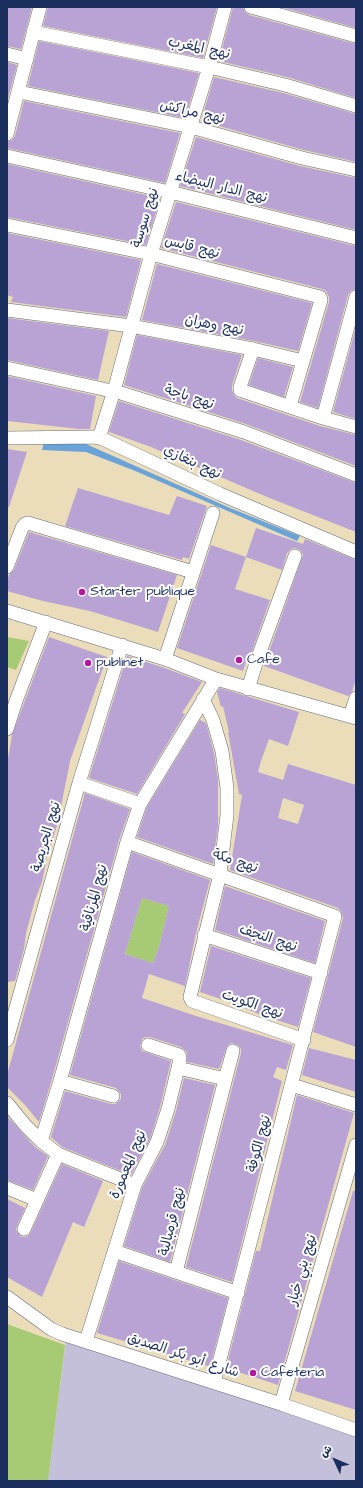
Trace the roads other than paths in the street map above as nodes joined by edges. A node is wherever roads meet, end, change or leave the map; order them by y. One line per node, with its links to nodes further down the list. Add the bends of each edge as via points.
1 (40, 7): 4 (street)
2 (225, 7): 8 (street, نهج سوسة)
3 (251, 7): 5 (street)
4 (33, 32): 7 (street); 8 (street, نهج المغرب)
5 (356, 36)
6 (7, 54): 7 (street)
7 (27, 59): 9 (street)
8 (209, 67): 10 (street, نهج المغرب, via 285,85); 11 (street, نهج سوسة)
9 (19, 92): 11 (street, نهج مراكش); 12 (street)
10 (356, 106)
11 (191, 128): 14 (street, نهج مراكش); 15 (street, نهج سوسة)
12 (7, 134)
13 (7, 156): 15 (street, نهج الدار البيضاء)
14 (356, 170)
15 (170, 192): 17 (street, نهج الدار البيضاء); 18 (street, نهج سوسة)
16 (7, 225): 18 (street, نهج قابس)
17 (356, 238)
18 (151, 254): 21 (street, نهج سوسة); 23 (street, نهج قابس, via 321,298)
19 (356, 297): 27 (street)
20 (7, 310): 21 (street, نهج وهران)
21 (131, 326): 22 (street, نهج وهران); 25 (street, نهج سوسة)
22 (252, 349): 23 (street); 26 (street, نهج وهران, via 240,390)
23 (303, 361): 26 (street)
24 (7, 368): 25 (street, نهج باجة)
25 (114, 391): 30 (street, نهج سوسة); 31 (street, نهج باجة, via 244,432)
26 (290, 406): 27 (street, نهج وهران)
27 (323, 418): 28 (street, نهج وهران)
28 (356, 427)
29 (7, 438): 30 (street, نهج بنغازي)
30 (99, 438): 33 (street, نهج بنغازي, via 220,494)
31 (356, 474)
32 (213, 513): 36 (street)
33 (356, 552)
34 (295, 556): 42 (street, via 256,660)
35 (7, 567): 36 (street, via 22,528 28,523)
36 (193, 572): 40 (street)
37 (7, 611): 38 (street)
38 (46, 622): 39 (street); 46 (street)
39 (122, 645): 40 (street); 47 (street, نهج الجريصة)
40 (165, 659): 41 (street)
41 (216, 680): 42 (street); 44 (street, نهج المرناقية)
42 (248, 689): 45 (street)
43 (356, 698): 45 (street)
44 (203, 699): 48 (street, نهج المرناقية); 50 (street, via 213,720 222,751 227,788)
45 (353, 717)
46 (7, 729)
47 (79, 783): 48 (street); 54 (street, نهج الجريصة)
48 (140, 804): 49 (street, نهج المرناقية)
49 (127, 842): 50 (street, نهج مكة); 60 (street, نهج المرناقية)
50 (220, 874): 51 (street, نهج مكة); 52 (street)
51 (333, 914): 53 (street, نهج الكوفة, via 335,919)
52 (204, 935): 53 (street, نهج النجف); 56 (street, نهج الكويت, via 191,1000)
53 (321, 973): 56 (street, نهج الكوفة)
54 (9, 1017): 55 (street, نهج الجريصة)
55 (7, 1040)
56 (304, 1040): 61 (street, نهج الكوفة)
57 (148, 1045): 58 (street, via 179,1055)
58 (178, 1068): 59 (street); 68 (street, نهج المعمورة, via 157,1142)
59 (225, 1079): 73 (street, نهج قرمبالية); 73 (street, نهج قرمبالية, via 233,1051)
60 (60, 1081): 62 (street); 65 (street, نهج المرناقية)
61 (292, 1085): 64 (street); 74 (street, نهج الكوفة)
62 (113, 1096)
63 (7, 1103): 65 (street)
64 (356, 1105)
65 (41, 1141): 67 (street)
66 (356, 1145): 78 (street, نهج بني خيار)
67 (58, 1154): 68 (street); 70 (street)
68 (135, 1185): 72 (street, نهج المعمورة)
69 (7, 1188): 70 (street)
70 (37, 1200): 71 (street)
71 (24, 1229)
72 (114, 1251): 73 (street); 76 (street, نهج المعمورة)
73 (176, 1272): 74 (street)
74 (238, 1293): 77 (street, نهج الكوفة)
75 (7, 1297): 76 (street, شارع أبو بكر الصديق, via 52,1329)
76 (86, 1341): 77 (street, شارع أبو بكر الصديق)
77 (214, 1382): 78 (street, شارع أبو بكر الصديق)
78 (281, 1404): 79 (street, شارع أبو بكر الصديق)
79 (356, 1430)

